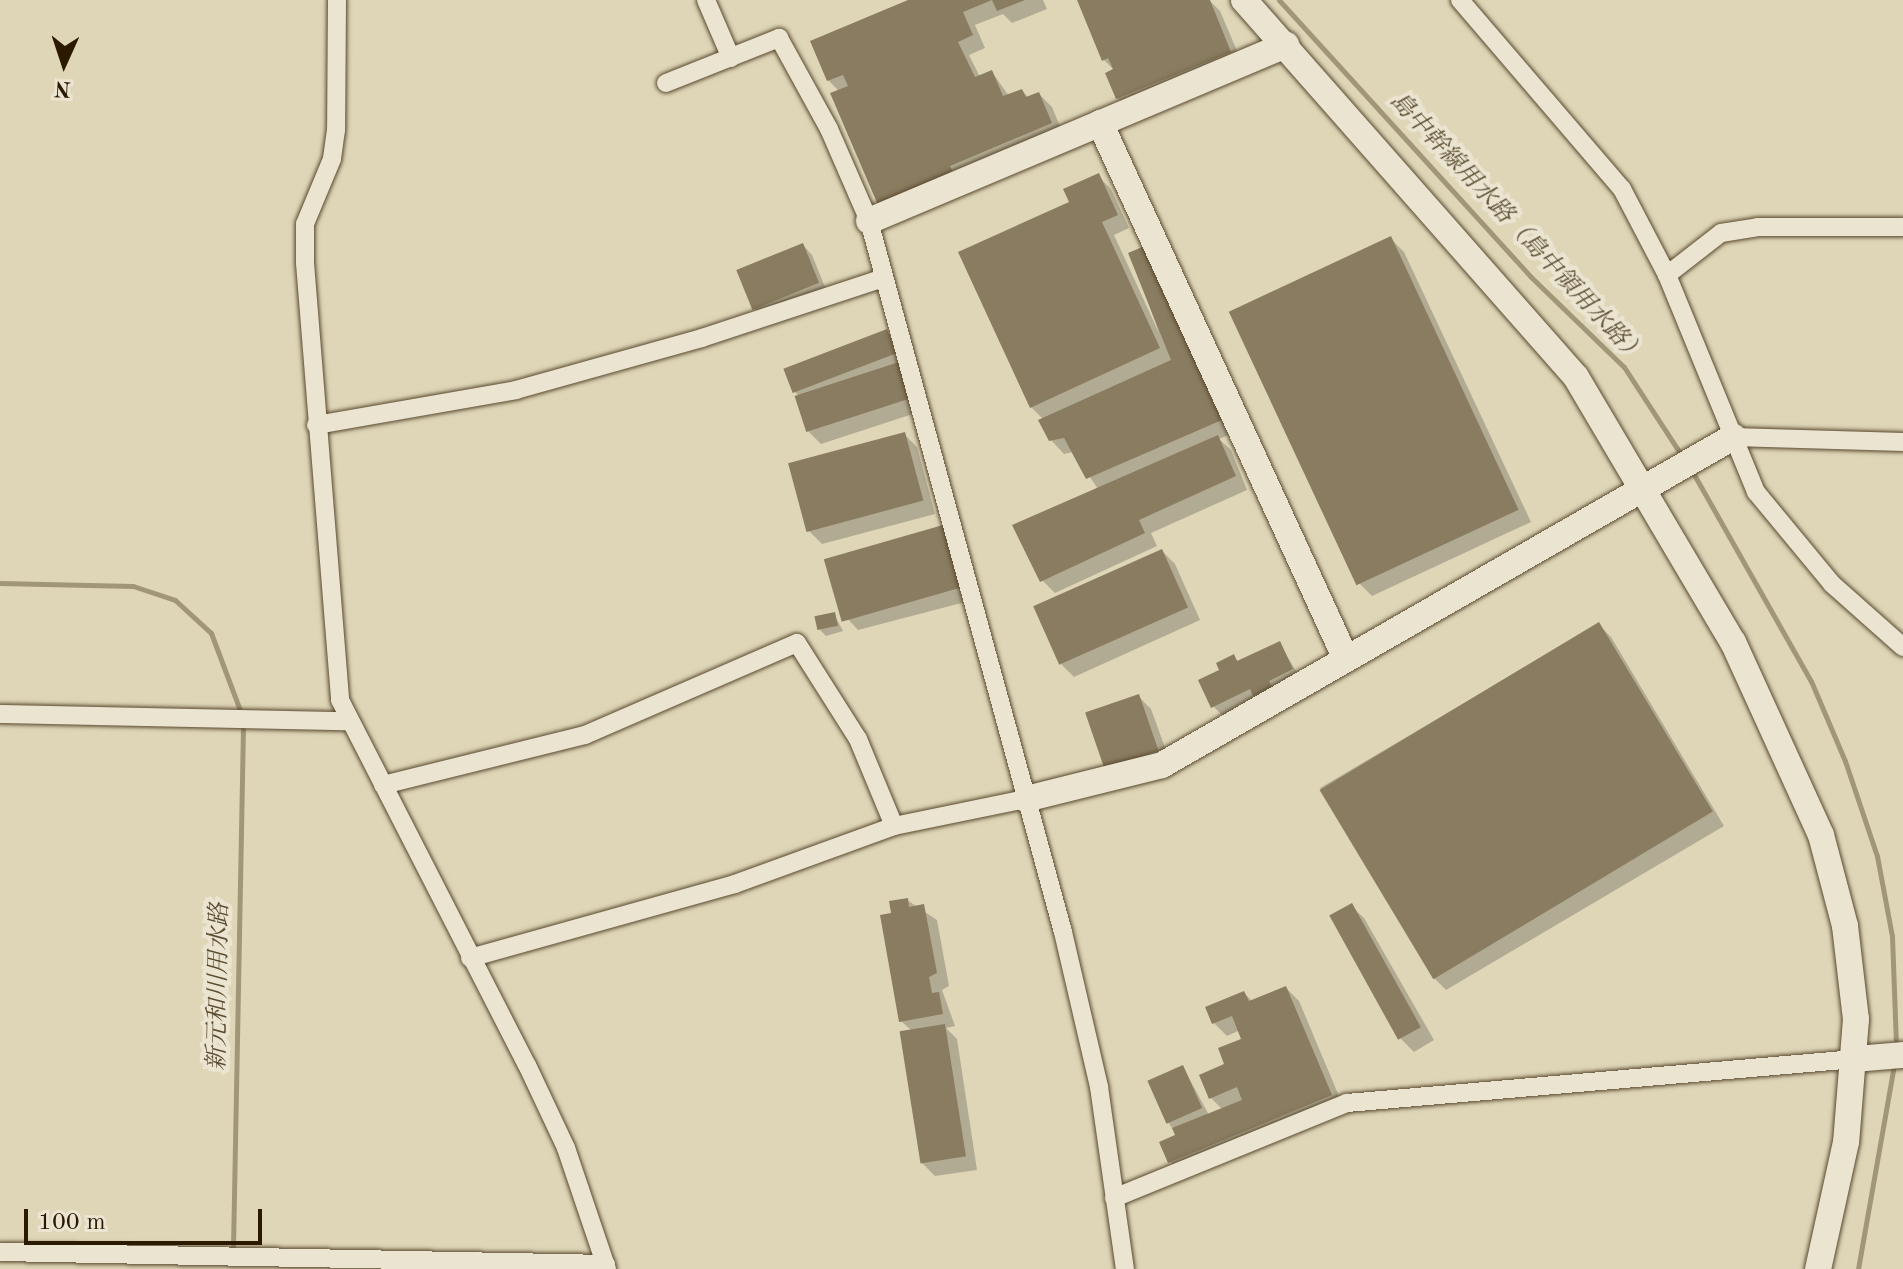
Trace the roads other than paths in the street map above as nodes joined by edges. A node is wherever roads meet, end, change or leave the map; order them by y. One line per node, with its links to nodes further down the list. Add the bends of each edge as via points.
1 (337, 0): 13 (street, via 334,145 305,224)
2 (706, 0): 6 (street)
3 (1244, 0): 5 (street)
4 (1460, 0): 11 (street, via 1622,189)
5 (1286, 45): 8 (street); 16 (street, via 1576,377)
6 (731, 58): 7 (street); 9 (street, via 779,38 829,129)
7 (666, 83)
8 (1100, 123): 9 (street); 18 (street)
9 (869, 221): 12 (street)
10 (1903, 227): 11 (street, via 1757,227 1721,233)
11 (1667, 275): 14 (street)
12 (883, 278): 13 (street, via 702,338 516,390); 22 (street)
13 (316, 425): 20 (street, via 335,665)
14 (1733, 437): 15 (street); 16 (street); 17 (street, via 1756,492 1787,532 1832,584)
15 (1903, 442)
16 (1642, 485): 18 (street); 26 (street, via 1733,642 1821,835 1854,980)
17 (1903, 647)
18 (1345, 657): 22 (street, via 1162,765)
19 (0, 714): 20 (street)
20 (348, 721): 21 (street)
21 (383, 785): 23 (street, via 585,735 797,643 858,739); 24 (street)
22 (1026, 799): 23 (street); 27 (street, via 1099,1087)
23 (894, 826): 24 (street, via 735,884)
24 (470, 958): 29 (street, via 566,1148)
25 (1903, 1055): 26 (street)
26 (1855, 1059): 27 (street, via 1347,1103); 31 (street, via 1846,1142)
27 (1114, 1198): 30 (street)
28 (0, 1252): 29 (street)
29 (606, 1267)
30 (1125, 1269)
31 (1818, 1269)

